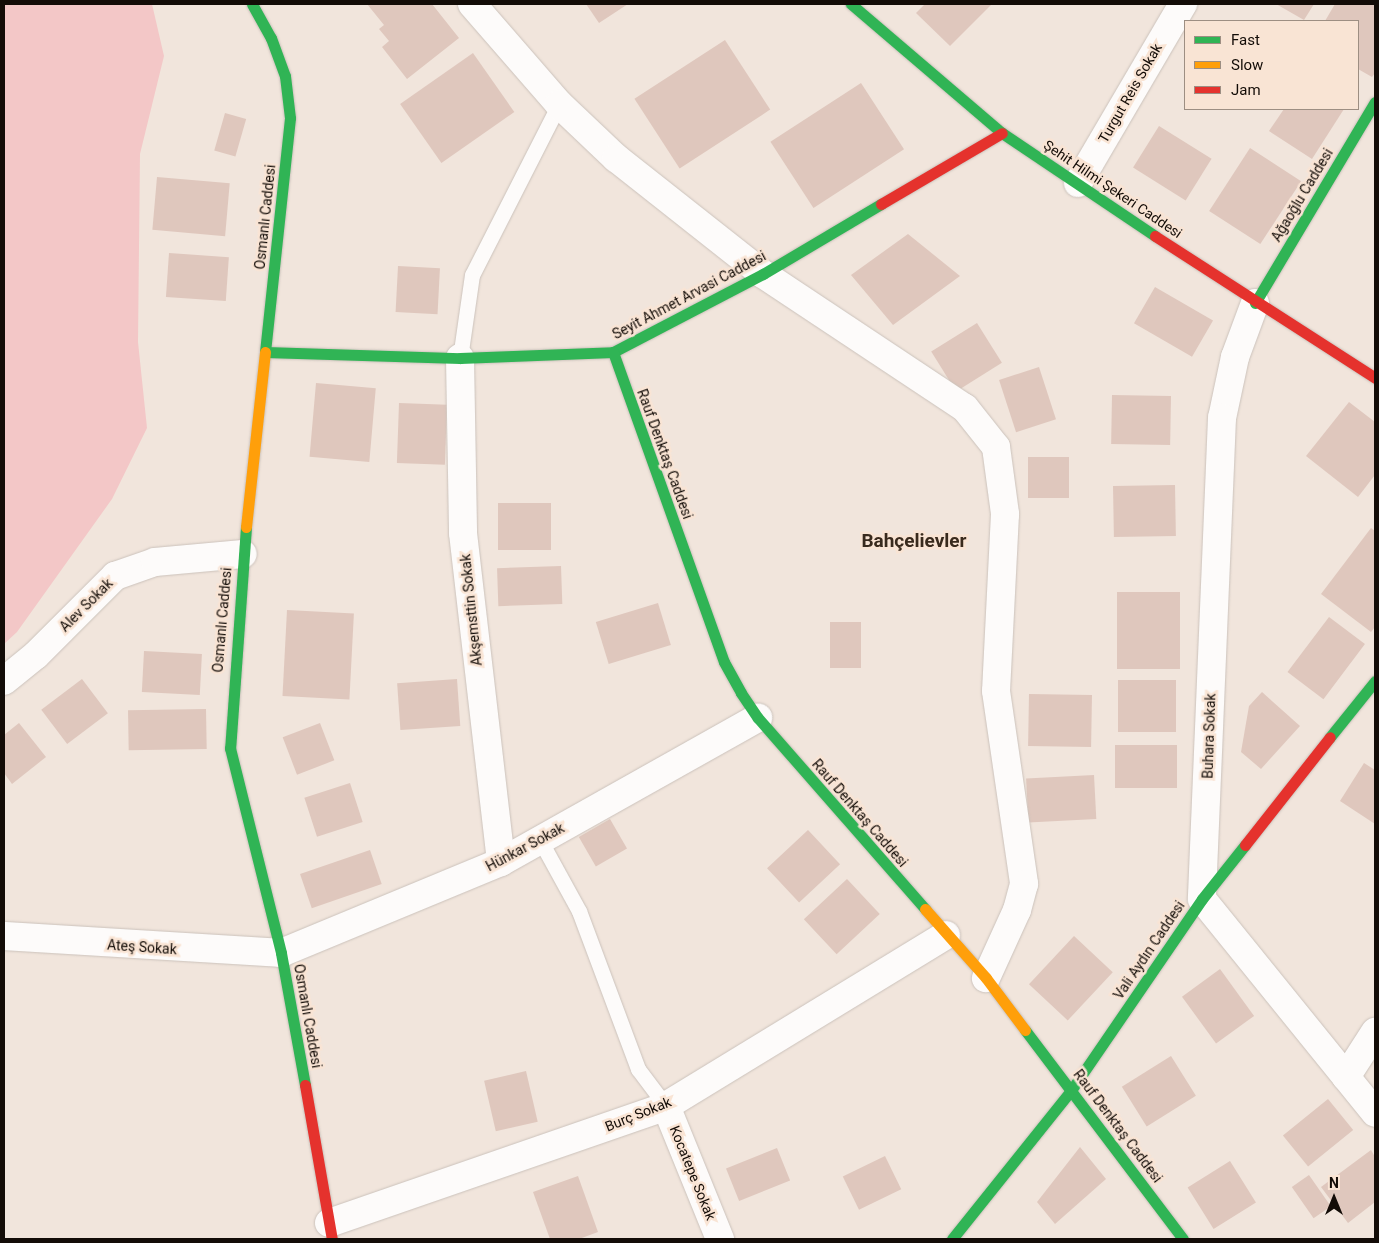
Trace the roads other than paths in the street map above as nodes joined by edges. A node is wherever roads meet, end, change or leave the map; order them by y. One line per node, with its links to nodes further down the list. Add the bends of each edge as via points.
1 (252, 4): 11 (street, Osmanlı Caddesi, via 271,38 285,76 290,118)
2 (472, 4): 6 (street)
3 (851, 4): 7 (street, Şehit Hilmi Şekeri Caddesi)
4 (1183, 4): 8 (street, Turgut Reis Sokak)
5 (1375, 102): 10 (street, Ağaoğlu Caddesi)
6 (559, 104): 9 (street, via 616,158); 13 (lane, via 472,275)
7 (1002, 133): 8 (street, Şehit Hilmi Şekeri Caddesi); 9 (street, Seyit Ahmet Arvasi Caddesi)
8 (1078, 182): 10 (street, Şehit Hilmi Şekeri Caddesi)
9 (763, 274): 12 (street, Seyit Ahmet Arvasi Caddesi); 25 (street, via 964,408 996,447 1004,514 996,691 1024,884 1017,910)
10 (1255, 303): 14 (street, Şehit Hilmi Şekeri Caddesi); 21 (street, Buhara Sokak, via 1234,357 1222,418)
11 (265, 352): 13 (street, Seyit Ahmet Arvasi Caddesi); 15 (street, Osmanlı Caddesi)
12 (613, 352): 13 (street, Seyit Ahmet Arvasi Caddesi); 18 (street, Rauf Denktaş Caddesi, via 724,662)
13 (460, 358): 20 (street, Akşemsttin Sokak, via 463,533)
14 (1375, 378)
15 (243, 554): 16 (street, Alev Sokak, via 155,562 115,576 36,655); 24 (street, Osmanlı Caddesi, via 230,748)
16 (4, 681)
17 (1375, 681): 21 (street, Vali Aydın Caddesi)
18 (758, 718): 19 (street, Hünkar Sokak); 22 (street, Rauf Denktaş Caddesi)
19 (540, 840): 20 (street, Hünkar Sokak); 29 (lane, via 579,911 638,1069)
20 (501, 862): 24 (street, Hünkar Sokak)
21 (1202, 899): 27 (street); 28 (street, Vali Aydın Caddesi)
22 (946, 935): 25 (street, Rauf Denktaş Caddesi); 29 (street, Burç Sokak)
23 (4, 936): 24 (street, Ateş Sokak)
24 (281, 953): 31 (street, Osmanlı Caddesi)
25 (986, 978): 28 (street, Rauf Denktaş Caddesi)
26 (1375, 1032): 27 (street)
27 (1346, 1077): 30 (street)
28 (1072, 1088): 33 (street, Vali Aydın Caddesi); 34 (street, Rauf Denktaş Caddesi)
29 (666, 1106): 31 (street, Burç Sokak); 32 (street, Kocatepe Sokak)
30 (1375, 1113)
31 (331, 1231)
32 (720, 1239)
33 (952, 1239)
34 (1183, 1239)

